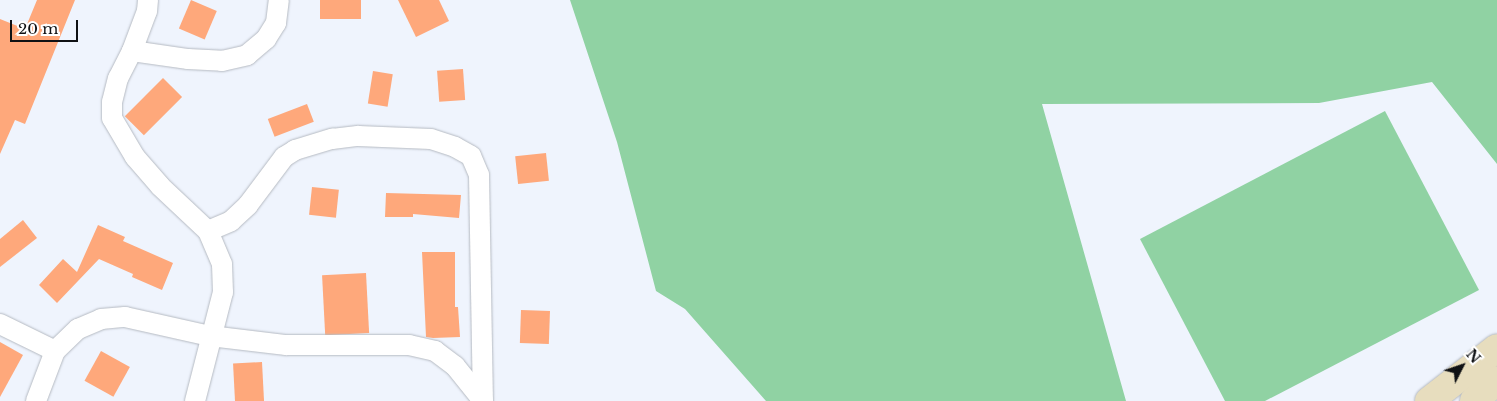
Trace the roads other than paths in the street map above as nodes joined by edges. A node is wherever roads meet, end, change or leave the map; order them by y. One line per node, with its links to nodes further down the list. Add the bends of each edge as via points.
1 (148, 0): 3 (street)
2 (279, 0): 3 (street, via 276,22 266,39 247,55 222,61)
3 (132, 51): 4 (street, via 118,78 112,118 135,157 160,186)
4 (208, 231): 6 (street, via 222,264 223,292); 12 (street, via 231,221 248,205 284,157 294,150 332,139 358,136 431,139 471,156 479,175)
5 (0, 324): 8 (street)
6 (210, 336): 8 (street, via 125,317 101,319 78,329); 11 (street); 12 (street, via 286,345 409,346 435,351 455,366)
7 (1497, 348): 13 (street)
8 (55, 351): 10 (street)
9 (1497, 380): 14 (street)
10 (36, 401)
11 (195, 401)
12 (483, 401)
13 (1429, 401)
14 (1474, 401)

